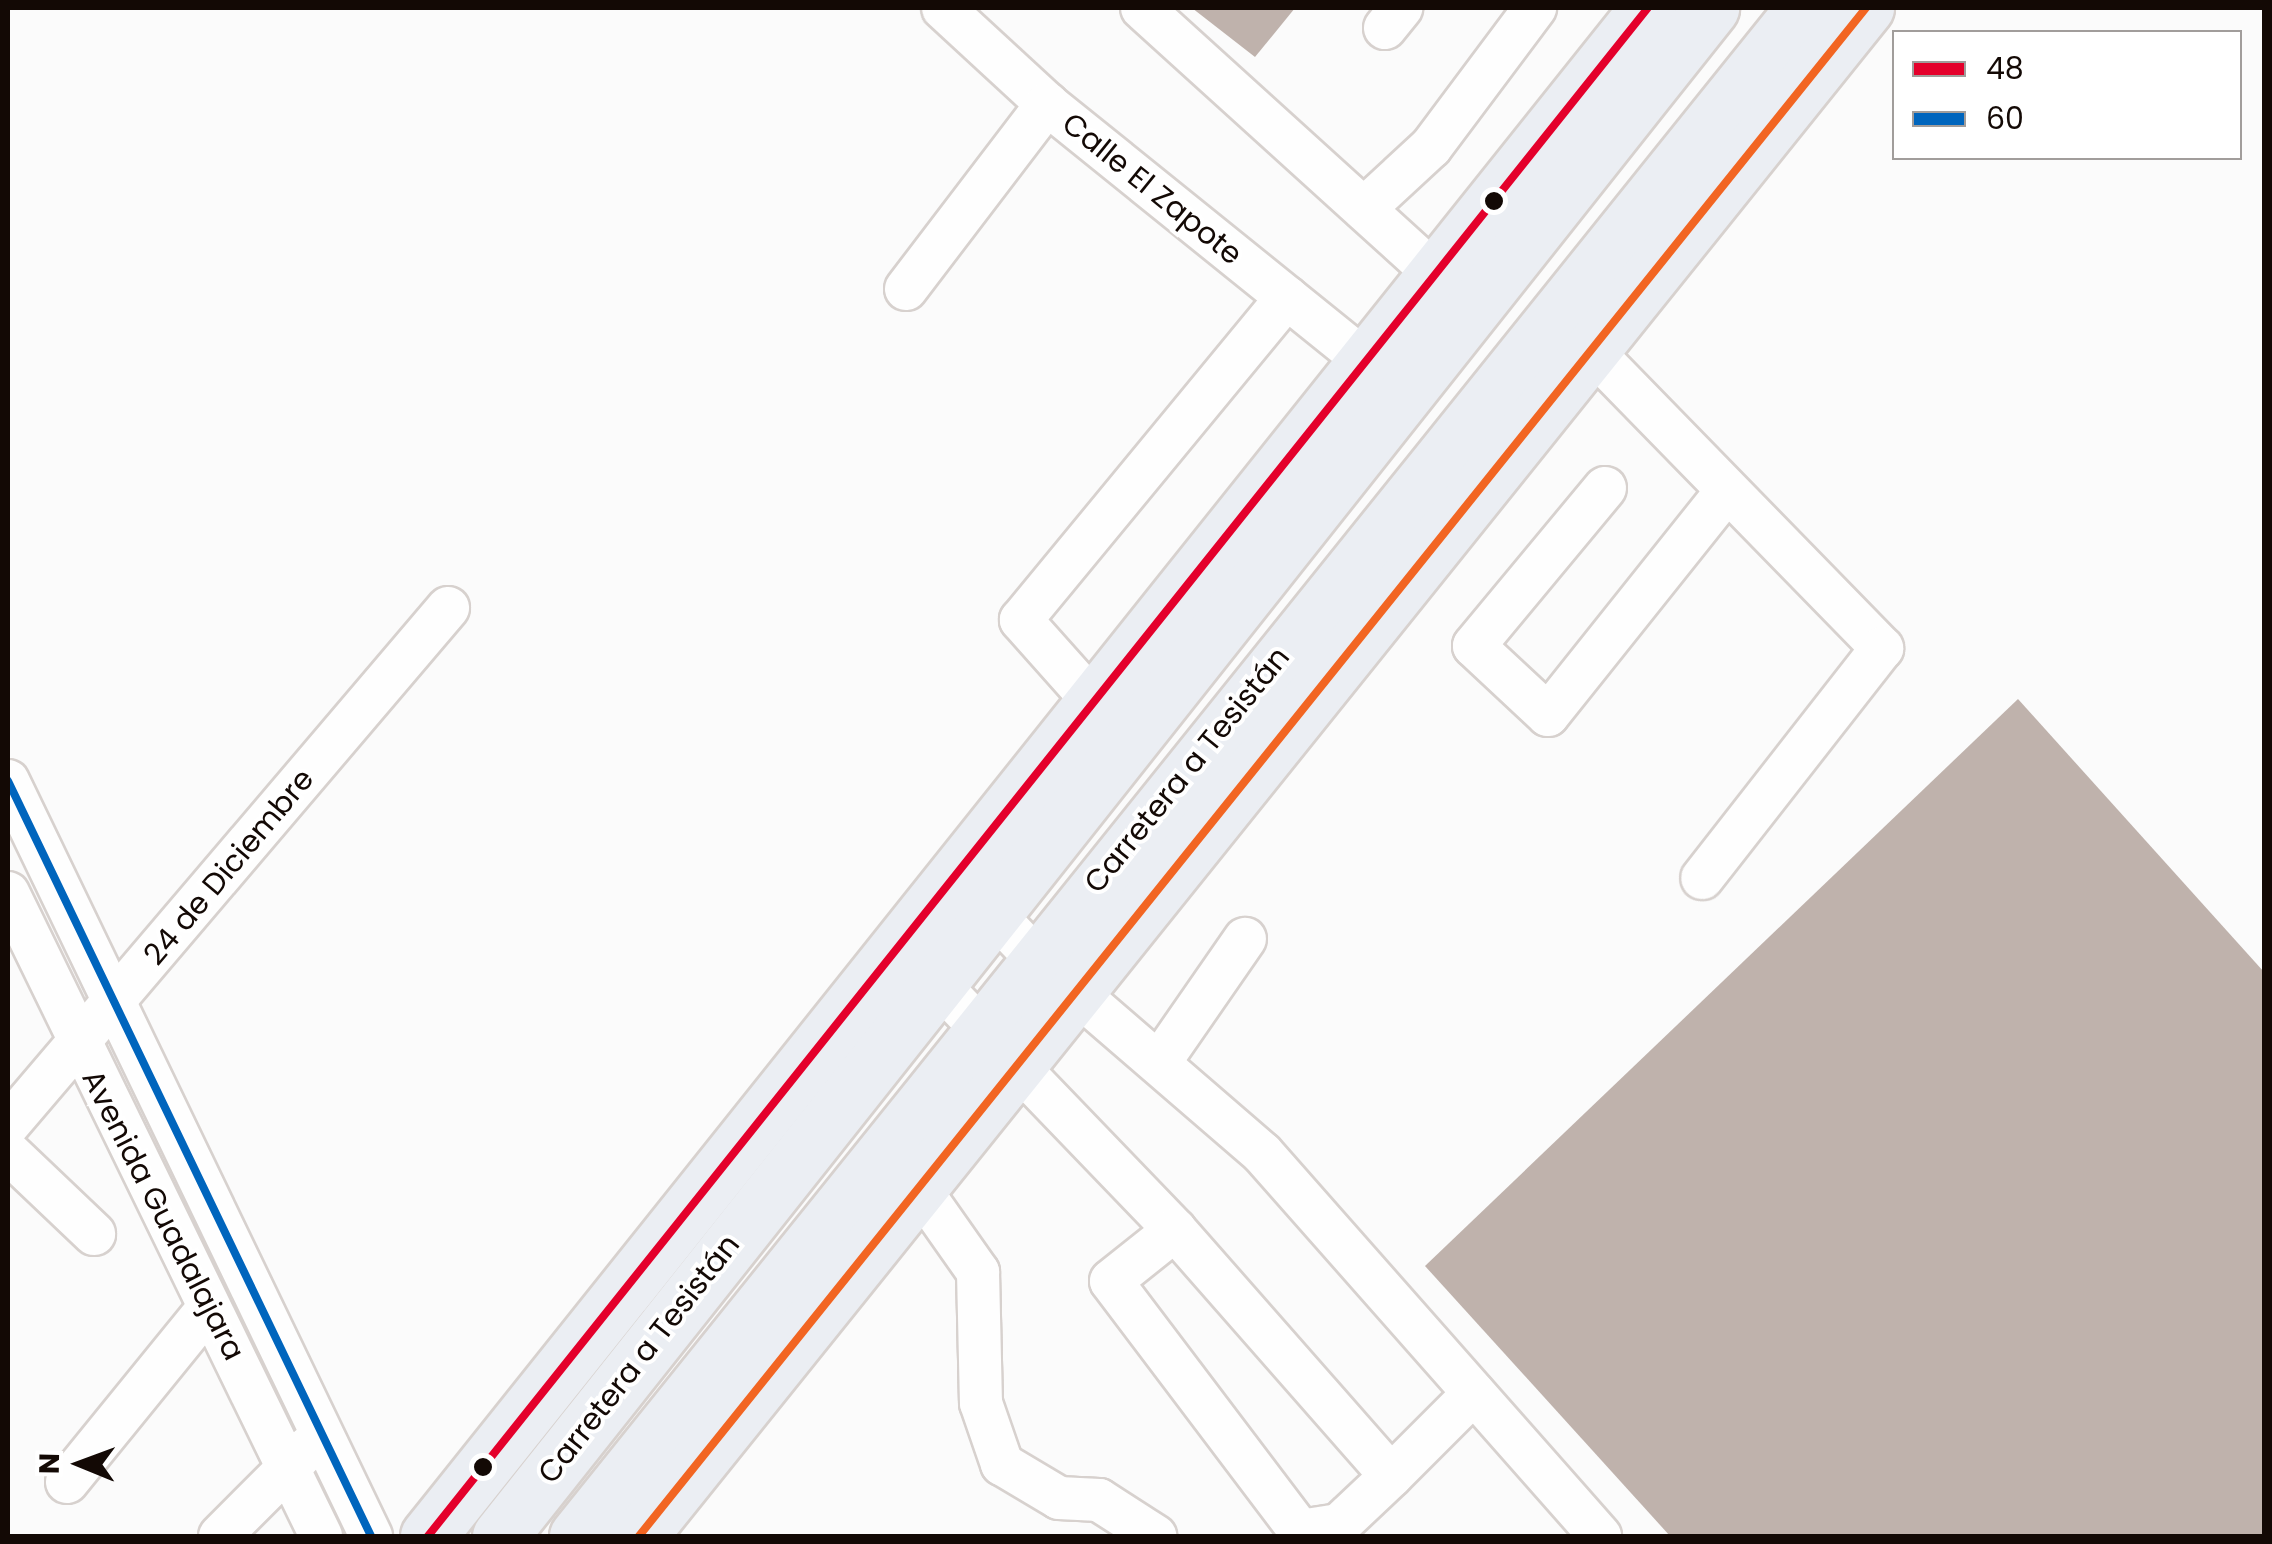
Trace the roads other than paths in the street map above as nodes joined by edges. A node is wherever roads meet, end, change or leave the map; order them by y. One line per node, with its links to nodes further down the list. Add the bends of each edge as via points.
1 (943, 8): 8 (street, Calle El Zapote)
2 (1142, 8): 9 (street)
3 (1534, 8): 9 (street, via 1431,147)
4 (1648, 8): 10 (main road)
5 (1711, 8): 21 (main road, Carretera a Tesistán)
6 (1804, 8): 24 (main road, Carretera a Tesistán)
7 (1866, 8): 13 (main road)
8 (1047, 104): 11 (street); 12 (street, Calle El Zapote)
9 (1364, 209): 10 (street)
10 (1435, 274): 14 (main road)
11 (906, 289)
12 (1286, 298): 14 (street, Calle El Zapote); 18 (street, via 1021,620)
13 (1591, 350): 16 (street); 26 (main road)
14 (1368, 363): 18 (main road)
15 (1605, 488): 16 (street, via 1474,646 1548,715)
16 (1728, 491): 20 (street, via 1882,648)
17 (448, 608): 27 (street, 24 de Diciembre)
18 (1094, 702): 21 (main road)
19 (10, 792): 27 (street, Avenida Guadalajara)
20 (1702, 878)
21 (973, 892): 24 (street); 25 (main road, Carretera a Tesistán)
22 (8, 894): 28 (street, Avenida Guadalajara)
23 (1245, 938): 30 (street)
24 (1035, 957): 26 (street); 29 (main road, Carretera a Tesistán)
25 (918, 962): 29 (street); 45 (main road); 46 (main road, Carretera a Tesistán)
26 (1076, 992): 29 (main road); 30 (street)
27 (113, 1004): 28 (street, 24 de Diciembre); 38 (street, Avenida Guadalajara)
28 (78, 1044): 31 (street, 24 de Diciembre); 36 (street, Avenida Guadalajara)
29 (998, 1050): 33 (main road); 34 (street); 47 (main road, Carretera a Tesistán)
30 (1159, 1064): 37 (street, via 1262,1153)
31 (8, 1125)
32 (8, 1152): 35 (street)
33 (919, 1188): 48 (main road); 49 (street, via 978,1272 981,1403 1002,1464 1058,1498 1100,1500)
34 (1176, 1230): 40 (street); 40 (street, via 1111,1281 1300,1531 1339,1525)
35 (94, 1234)
36 (208, 1306): 39 (street, Avenida Guadalajara); 41 (street)
37 (1474, 1393): 40 (street); 50 (street)
38 (326, 1433): 39 (street); 44 (street, Avenida Guadalajara)
39 (288, 1465): 42 (street); 43 (street, Avenida Guadalajara)
40 (1391, 1476)
41 (67, 1482)
42 (220, 1536)
43 (321, 1536)
44 (371, 1536)
45 (428, 1536)
46 (500, 1536)
47 (577, 1536)
48 (639, 1536)
49 (1155, 1536)
50 (1600, 1536)

